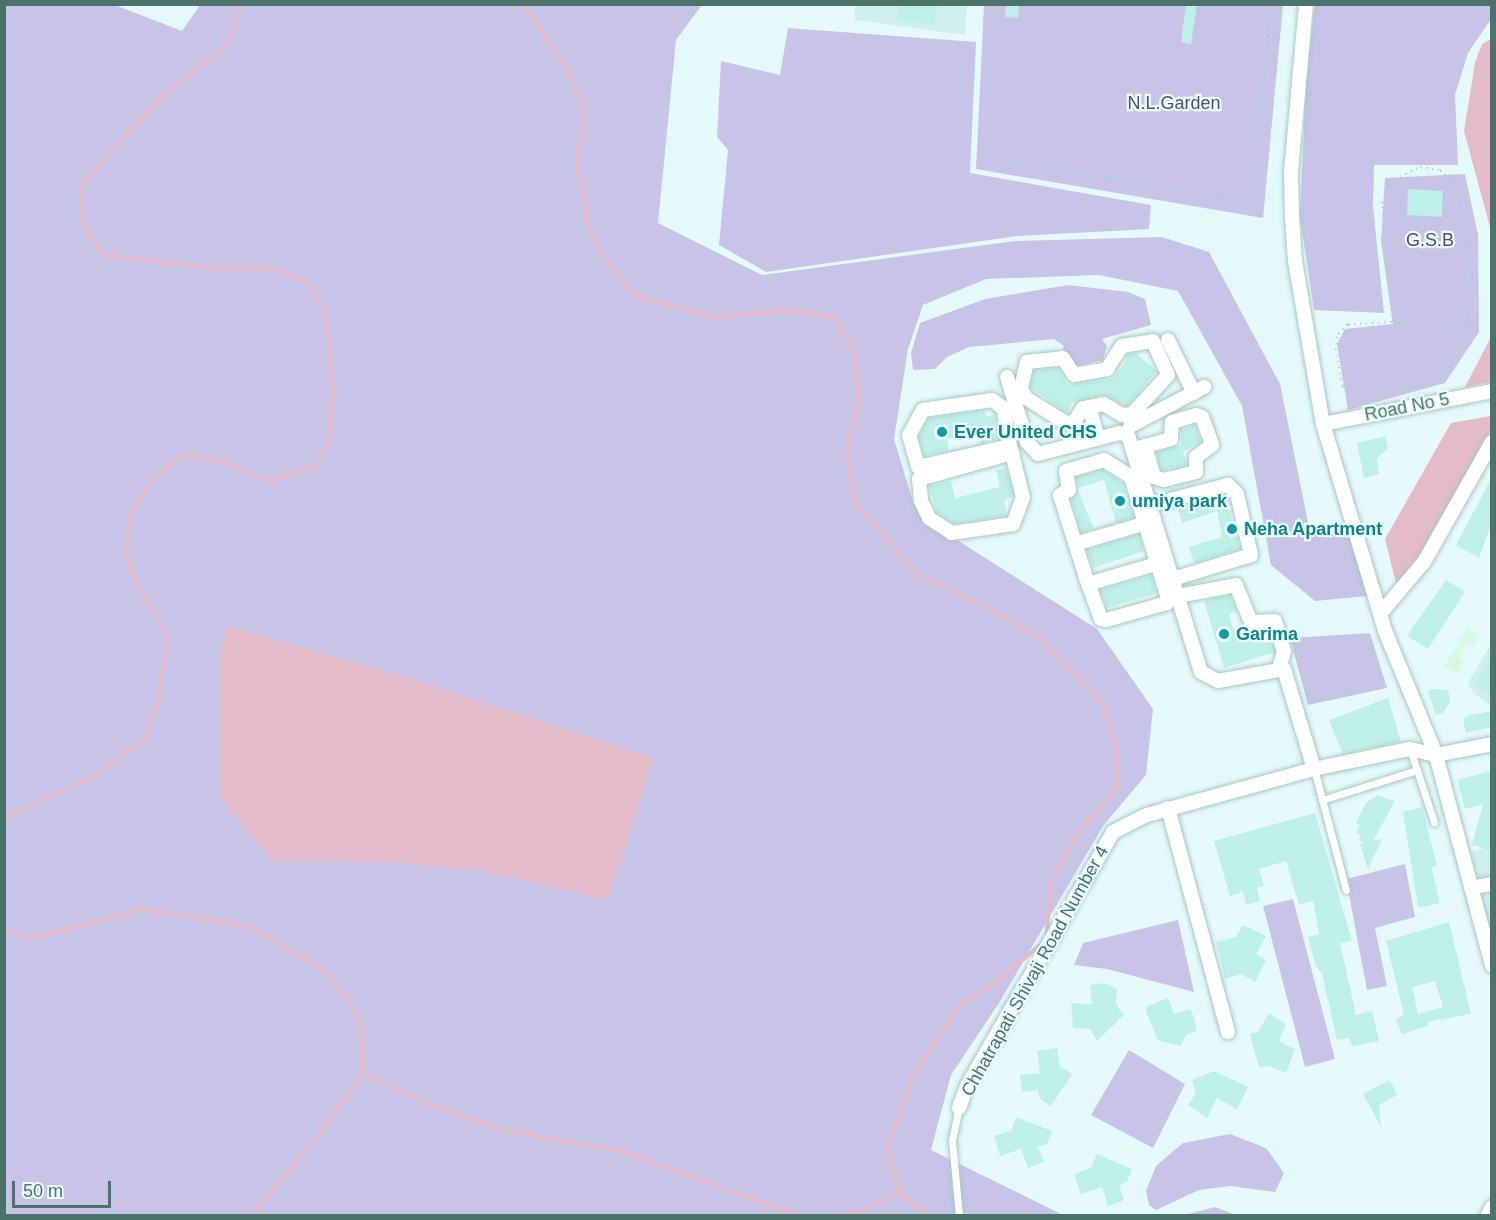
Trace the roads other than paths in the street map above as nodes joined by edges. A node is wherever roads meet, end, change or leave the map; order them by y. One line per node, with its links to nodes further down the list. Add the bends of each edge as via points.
1 (1306, 4): 6 (street, via 1291,173 1294,261)
2 (1168, 340): 7 (street, via 1199,390)
3 (1007, 377): 10 (street)
4 (1491, 391): 6 (street, Road No 5)
5 (1089, 407): 7 (street, via 1104,404); 7 (street, via 1083,408 1074,422 1066,423 1026,398 1021,388 1026,362 1063,358 1074,375 1107,369 1122,346 1153,341 1168,375); 8 (street)
6 (1323, 424): 20 (street)
7 (1130, 425): 8 (street); 11 (street)
8 (1098, 439): 10 (street, via 1038,454)
9 (1491, 442): 20 (street, via 1424,562)
10 (1029, 445): 12 (street)
11 (1139, 447): 11 (street, via 1171,439 1172,422 1196,415 1202,417 1212,445 1196,457 1196,472 1164,480 1154,477); 13 (street)
12 (1011, 450): 12 (street, via 922,468 909,435 923,410 987,398 1003,408); 12 (street, via 920,479 921,501 929,518 952,533 1014,524 1023,497)
13 (1151, 505): 14 (street); 17 (street, via 1228,485 1237,494 1251,555)
14 (1150, 522): 15 (street); 15 (street, via 1131,477 1104,460 1065,472 1069,490 1060,498); 16 (street)
15 (1075, 544): 18 (street)
16 (1163, 562): 17 (street); 18 (street); 18 (street, via 1167,603 1101,619)
17 (1173, 579): 19 (street)
18 (1088, 584)
19 (1178, 596): 21 (street, via 1202,672 1210,680); 21 (street, via 1236,585 1251,622 1275,621 1284,652)
20 (1380, 614): 24 (street)
21 (1279, 668): 25 (street, via 1284,669)
22 (1491, 744): 24 (street, Chhatrapati Shivaji Road Number 4)
23 (1410, 749): 24 (street, Chhatrapati Shivaji Road Number 4); 25 (street, Chhatrapati Shivaji Road Number 4); 26 (lane)
24 (1436, 755): 31 (street)
25 (1314, 769): 27 (lane); 28 (street, Chhatrapati Shivaji Road Number 4)
26 (1418, 770): 27 (lane); 29 (lane)
27 (1322, 800): 32 (lane)
28 (1168, 808): 34 (street); 35 (street, Chhatrapati Shivaji Road Number 4, via 1113,832 967,1086)
29 (1434, 822)
30 (1491, 884): 31 (street)
31 (1471, 888): 33 (street)
32 (1346, 890)
33 (1491, 966)
34 (1228, 1032)
35 (959, 1108): 36 (lane, via 952,1140)
36 (958, 1215)

